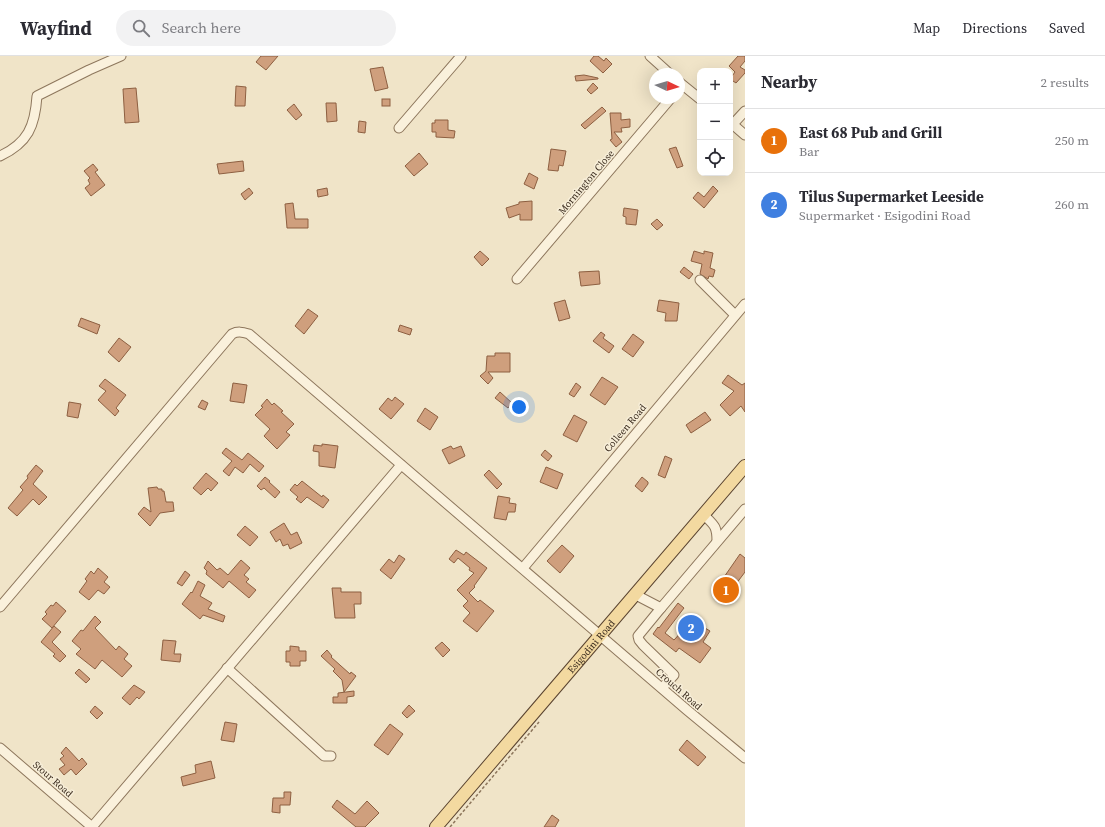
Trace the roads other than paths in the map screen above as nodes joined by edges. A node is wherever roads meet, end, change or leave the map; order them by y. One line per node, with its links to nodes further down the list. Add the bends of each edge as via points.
1 (121, 56): 13 (street, via 37,96 33,125 24,140 10,152)
2 (461, 56): 11 (street)
3 (650, 56): 4 (street)
4 (663, 68)
5 (685, 89): 6 (street)
6 (697, 97)
7 (666, 104): 14 (street, Mornington Close)
8 (745, 110): 9 (street)
9 (733, 121)
10 (733, 125): 12 (street)
11 (399, 128)
12 (745, 135)
13 (0, 156)
14 (518, 280)
15 (700, 280): 17 (street)
16 (745, 304): 17 (street, Colleen Road)
17 (735, 315): 23 (street, Colleen Road)
18 (402, 465): 23 (street, Crouch Road); 25 (street, Crouch Road, via 249,334 232,334); 28 (street)
19 (744, 468): 21 (main road, Esigodini Road)
20 (745, 509): 22 (street)
21 (704, 515): 22 (street, via 714,525); 24 (main road, Esigodini Road)
22 (717, 541): 26 (street)
23 (522, 568): 27 (street, Crouch Road)
24 (636, 595): 26 (street); 27 (main road, Esigodini Road)
25 (0, 607)
26 (661, 608): 29 (street, via 638,636 643,645 674,675)
27 (600, 635): 29 (street, Crouch Road); 34 (main road, Esigodini Road)
28 (227, 668): 31 (street, via 324,756); 33 (street)
29 (662, 688): 32 (street, Crouch Road)
30 (0, 748): 33 (street, Stour Road)
31 (331, 756)
32 (745, 758)
33 (92, 827)
34 (438, 827)

